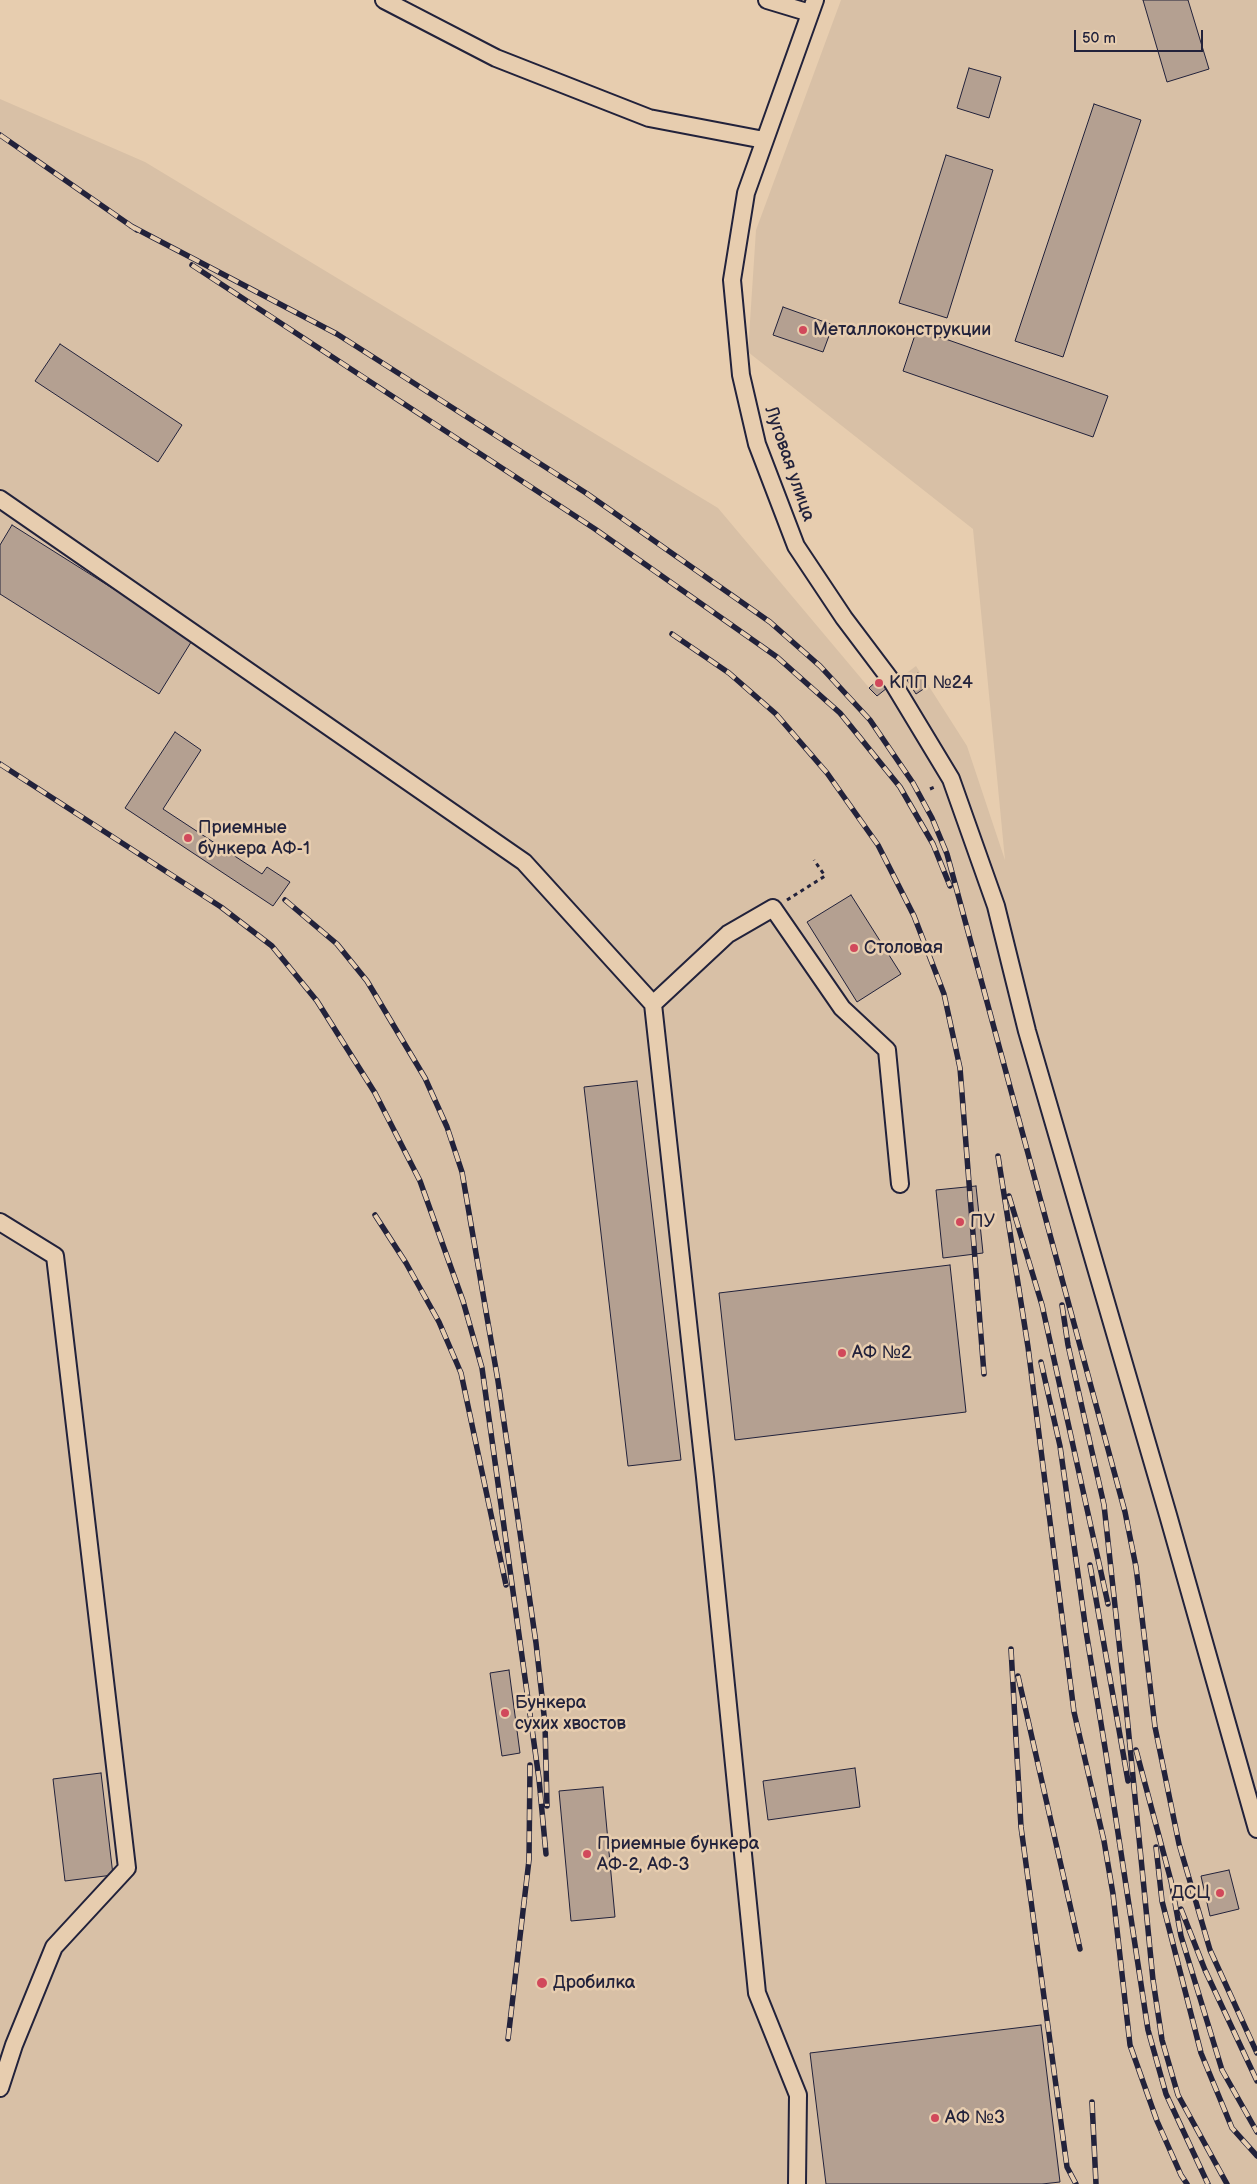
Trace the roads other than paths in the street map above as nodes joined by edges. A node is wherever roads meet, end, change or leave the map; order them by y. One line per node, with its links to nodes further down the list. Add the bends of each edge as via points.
1 (384, 0): 4 (street, via 496,58 649,118)
2 (767, 0): 3 (street)
3 (812, 6): 4 (street, Луговая улица)
4 (764, 140): 9 (street, Луговая улица, via 746,193 732,280 741,375 757,444 796,546 893,683 951,779 996,906 1028,1031)
5 (0, 499): 6 (street, via 524,862)
6 (653, 1004): 7 (street, via 728,934 773,908 842,1008 886,1050); 11 (street, via 757,1993 798,2095)
7 (900, 1184)
8 (0, 1222): 10 (street, via 55,1256 127,1868 54,1948)
9 (1257, 1829)
10 (0, 2088)
11 (797, 2184)

